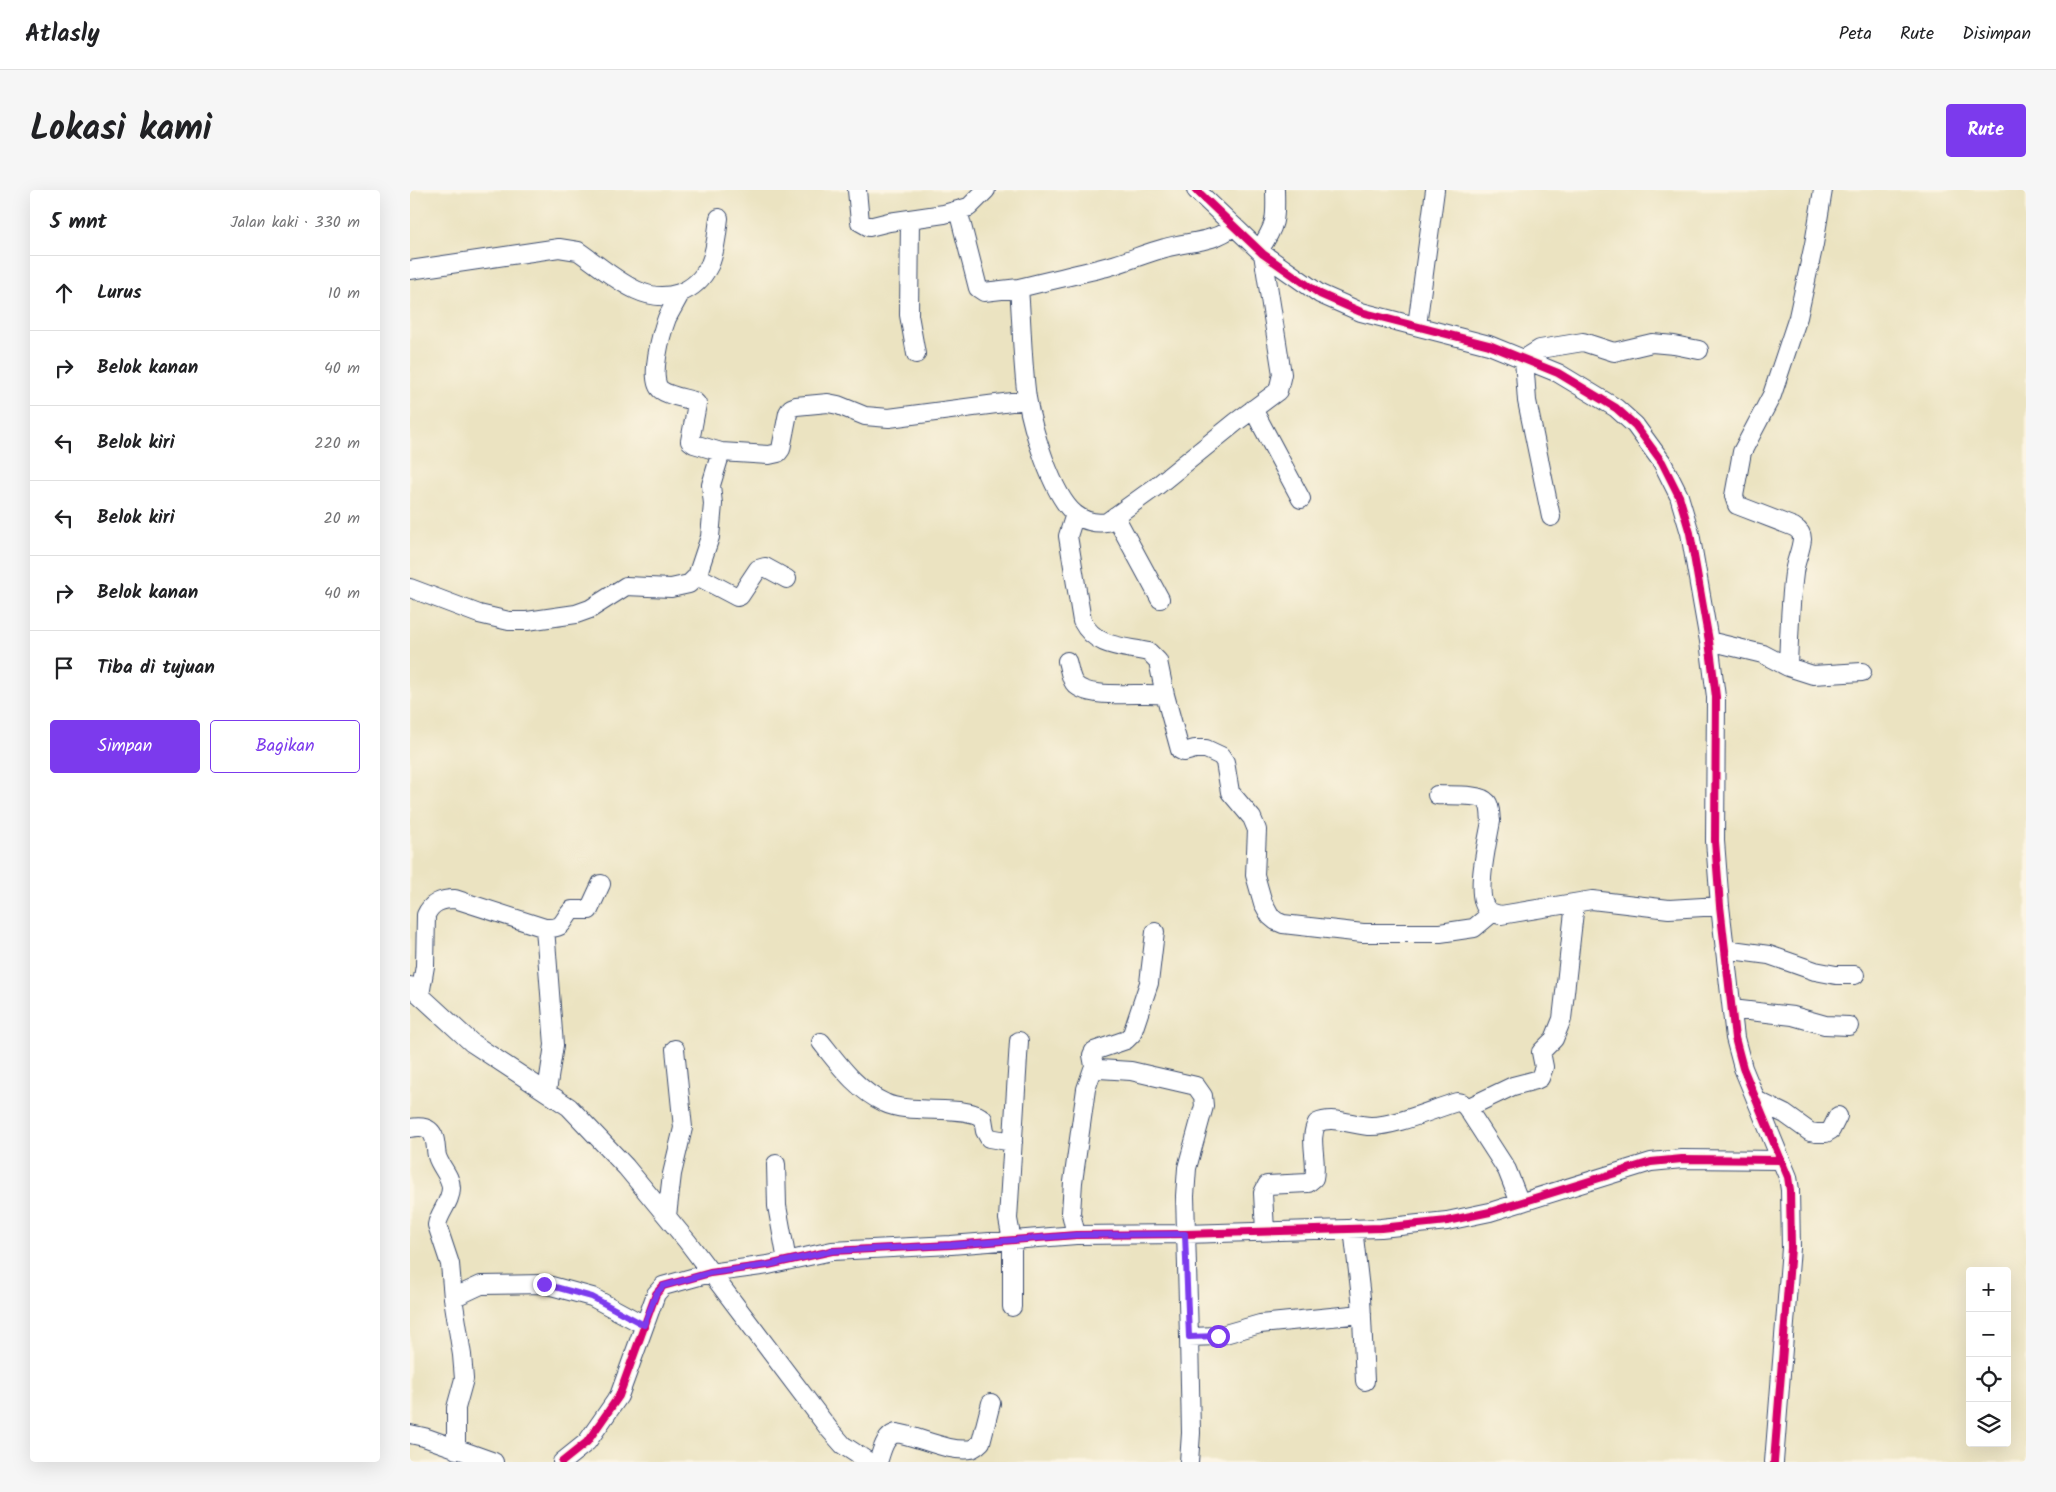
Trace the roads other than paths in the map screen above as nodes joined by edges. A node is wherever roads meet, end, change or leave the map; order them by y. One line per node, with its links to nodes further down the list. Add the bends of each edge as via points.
1 (858, 190): 9 (street, via 859,218 863,226)
2 (986, 190): 7 (street, via 969,207)
3 (1196, 190): 10 (street)
4 (1275, 190): 11 (street, via 1275,223)
5 (1435, 190): 15 (street)
6 (1823, 190): 32 (street, via 1798,317 1772,395 1742,452 1734,496 1737,504 1794,527 1801,534 1794,571)
7 (958, 210): 9 (street); 13 (street, via 978,288 984,292)
8 (719, 218): 14 (street, via 710,264 696,285)
9 (910, 219): 17 (street, via 909,314)
10 (1234, 226): 11 (street); 13 (street, via 1212,240 1191,241)
11 (1261, 252): 15 (street, via 1320,294 1361,312); 20 (street, via 1282,374 1278,391)
12 (410, 270): 14 (street, via 564,248 578,251 634,290 646,294)
13 (1020, 288): 19 (street)
14 (680, 294): 21 (street, via 664,327 655,368 656,385 697,404 690,441)
15 (1417, 326): 18 (street, via 1489,345)
16 (1699, 350): 18 (street, via 1652,343 1614,352 1583,342 1540,349)
17 (916, 354)
18 (1524, 359): 25 (street, via 1527,401); 30 (street, via 1558,373 1616,408 1635,425 1662,462 1679,496 1690,533)
19 (1027, 400): 21 (street, via 889,418 865,416 828,403 796,406 788,413 778,453); 23 (street, via 1050,475)
20 (1253, 409): 22 (street); 24 (street)
21 (721, 452): 26 (street, via 711,485 710,537)
22 (1301, 499)
23 (1075, 514): 24 (street, via 1098,524); 34 (street, via 1068,536 1082,621 1087,632 1097,640 1154,655)
24 (1115, 516): 29 (street)
25 (1551, 517)
26 (697, 576): 27 (street, via 737,597 758,569 765,567); 28 (street, via 689,584 671,588 626,586 583,612 527,621 509,621 479,614)
27 (787, 579)
28 (410, 588)
29 (1160, 599)
30 (1710, 642): 32 (street, via 1763,654); 38 (street, via 1716,697 1715,842)
31 (1066, 661): 34 (street, via 1074,683 1082,690 1095,694)
32 (1788, 667): 33 (street, via 1814,675)
33 (1862, 672)
34 (1165, 695): 39 (street, via 1180,750 1206,749 1225,762 1230,792 1252,818 1257,830 1256,874 1263,903 1276,921 1363,933 1440,933 1474,928)
35 (1437, 795): 39 (street, via 1480,797 1487,802 1491,821 1481,891 1482,901)
36 (601, 884): 40 (street, via 588,910 572,910 559,927)
37 (1575, 903): 38 (street, via 1599,899 1669,909); 39 (street, via 1501,915); 53 (street, via 1562,1019 1554,1039 1542,1052 1544,1067 1540,1078 1513,1086)
38 (1720, 906): 42 (street)
39 (1492, 913)
40 (545, 928): 44 (street, via 456,898 436,902 426,915 425,966); 51 (street, via 554,1045)
41 (1155, 932): 50 (street, via 1149,983 1132,1034 1126,1040 1094,1051)
42 (1724, 949): 43 (street, via 1770,955 1815,971); 45 (street)
43 (1855, 975)
44 (415, 991): 51 (street, via 472,1043)
45 (1732, 1009): 46 (street); 52 (street, via 1735,1038)
46 (1849, 1026)
47 (821, 1042): 56 (street, via 846,1074 863,1090 886,1104 913,1110 972,1112 983,1118 990,1138)
48 (1019, 1042): 56 (street)
49 (675, 1049): 60 (street, via 683,1128 672,1174)
50 (1094, 1066): 63 (street, via 1131,1071 1196,1086 1200,1090 1204,1106 1187,1168); 64 (street, via 1086,1089 1073,1182 1071,1213)
51 (547, 1091): 60 (street, via 575,1114)
52 (1756, 1100): 54 (street, via 1786,1114 1816,1134 1831,1130); 57 (street)
53 (1467, 1108): 59 (street, via 1507,1170); 62 (street, via 1457,1102 1372,1126 1322,1120 1314,1128 1314,1178 1308,1182 1267,1185 1264,1193)
54 (1838, 1116)
55 (410, 1128): 68 (street, via 422,1127 434,1135 437,1155 450,1181 450,1196 437,1225 450,1264)
56 (1013, 1142): 65 (street, via 1008,1219)
57 (1781, 1160): 59 (street, via 1682,1159 1651,1162); 82 (street, via 1790,1190 1791,1248)
58 (776, 1164): 66 (street, via 777,1206)
59 (1520, 1202): 61 (street, via 1447,1221)
60 (667, 1216): 67 (street)
61 (1353, 1228): 62 (street); 70 (street)
62 (1266, 1231): 63 (street)
63 (1185, 1234): 64 (street); 72 (street)
64 (1076, 1235): 65 (street)
65 (1012, 1241): 66 (street, via 841,1250); 69 (street)
66 (787, 1261): 67 (street)
67 (710, 1273): 71 (street, via 663,1286 656,1294); 79 (street, via 829,1430)
68 (453, 1298): 71 (street, via 481,1285 544,1284 592,1297); 76 (street, via 464,1372 456,1408)
69 (1012, 1307)
70 (1362, 1314): 72 (street, via 1260,1324 1218,1336); 73 (street)
71 (644, 1325): 78 (street, via 618,1396 587,1442)
72 (1189, 1337): 81 (street)
73 (1365, 1381)
74 (991, 1403): 80 (street, via 981,1442 976,1447 958,1448 896,1433 887,1439)
75 (410, 1434): 76 (street)
76 (456, 1450): 77 (street)
77 (494, 1462)
78 (562, 1462)
79 (869, 1462)
80 (878, 1462)
81 (1189, 1462)
82 (1774, 1462)

